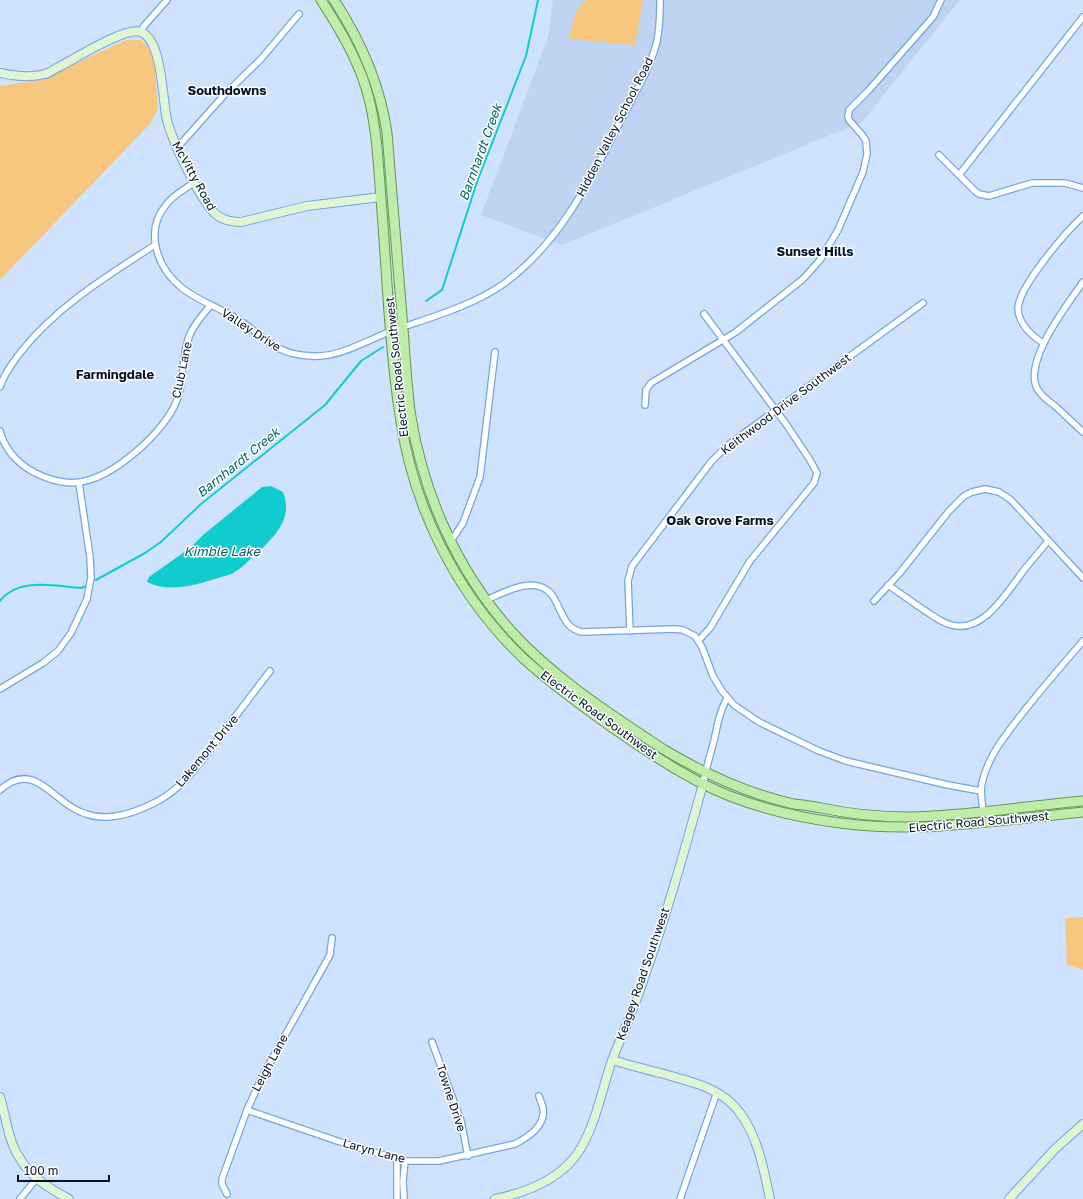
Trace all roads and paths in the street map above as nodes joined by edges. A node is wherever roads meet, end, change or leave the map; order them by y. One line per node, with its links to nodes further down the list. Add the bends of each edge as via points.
1 (167, 0): 8 (street)
2 (321, 0): 15 (main road, Electric Road Southwest, via 347,41 367,90 375,128)
3 (334, 0): 22 (main road, Electric Road Southwest, via 365,55 383,113)
4 (660, 0): 22 (street, Hidden Valley School Road, via 656,44 642,78 585,189 556,231 529,262 492,291)
5 (941, 0): 24 (street, via 937,11 927,24 849,110 849,120 866,141 867,154 863,172 838,230 820,260 803,279)
6 (299, 14): 10 (street, via 262,59)
7 (1083, 17): 12 (street)
8 (141, 32): 9 (street, via 115,37 45,74 17,76); 10 (street, McVitty Road, via 150,38 157,52 167,118)
9 (0, 72)
10 (177, 148): 13 (street, McVitty Road)
11 (940, 155): 12 (street)
12 (959, 174): 14 (street, via 975,191 984,195 997,194 1032,183 1065,183)
13 (195, 182): 15 (street, McVitty Road, via 216,215 233,222 307,206); 17 (street, Valley Drive, via 172,198 161,211 156,225)
14 (1083, 188)
15 (381, 197): 23 (main road, Electric Road Southwest)
16 (1083, 216): 25 (street, via 1051,251 1019,302 1019,313 1024,325)
17 (155, 244): 20 (street, Valley Drive, via 158,258 170,277 183,289); 27 (street, via 65,306 25,347 6,373)
18 (1083, 282): 25 (street)
19 (923, 303): 29 (street, Keithwood Drive Southwest)
20 (211, 305): 23 (street, Valley Drive, via 238,319 275,347 299,355 317,356 345,351); 32 (street, Club Lane, via 190,333 180,390 173,408 162,424 124,462 100,476)
21 (704, 314): 24 (street)
22 (403, 328): 23 (street, Valley Drive); 33 (main road, Electric Road Southwest, via 411,415 417,448 430,494)
23 (391, 332): 46 (main road, Electric Road Southwest, via 400,415 412,471 440,545 468,593 505,639 546,678 658,758)
24 (724, 340): 28 (street, via 652,383 646,390); 29 (street)
25 (1043, 343): 31 (street, via 1034,378 1038,390)
26 (495, 352): 33 (street, via 480,477 463,523)
27 (0, 387)
28 (645, 404)
29 (776, 411): 39 (street, Keithwood Drive Southwest, via 728,445 711,462 634,562 628,581); 40 (street, via 810,460 817,473 816,479 750,561 710,628)
30 (0, 431): 32 (street, Club Lane, via 10,452 29,469 59,482)
31 (1083, 432)
32 (79, 482): 43 (street, via 90,557 88,599 71,633 58,651)
33 (451, 541): 37 (main road, Electric Road Southwest)
34 (1048, 541): 35 (street); 36 (street, via 996,606 983,618 966,626 953,626 941,621); 36 (street, via 1006,496 992,490 977,490 958,502)
35 (1083, 578)
36 (888, 585): 38 (street)
37 (486, 600): 39 (street, via 513,588 535,586 552,595 567,623 576,630 589,633); 45 (main road, Electric Road Southwest, via 512,632 557,674 657,745)
38 (874, 601)
39 (630, 631): 40 (street, via 683,630)
40 (699, 640): 44 (street, via 713,676)
41 (1083, 641): 48 (street, via 1046,683 996,749 986,769)
42 (270, 671): 47 (street, Lakemont Drive, via 187,778 170,794 143,808 106,817 87,815 69,807 39,783 25,778 10,782)
43 (0, 689)
44 (727, 698): 45 (street, Keagey Road Southwest); 48 (street, via 759,722 828,755 948,786)
45 (705, 772): 46 (street, Keagey Road Southwest); 50 (main road, Electric Road Southwest, via 771,798 837,812 907,817)
46 (703, 784): 52 (main road, Electric Road Southwest, via 740,799 793,815 837,823 914,828); 55 (street, Keagey Road Southwest, via 645,978)
47 (0, 790)
48 (981, 791): 50 (street)
49 (1083, 801): 50 (main road, Electric Road Southwest)
50 (983, 811): 52 (street)
51 (1083, 812): 52 (main road, Electric Road Southwest)
52 (999, 822)
53 (332, 938): 59 (street, Leigh Lane, via 330,955 263,1075)
54 (432, 1042): 61 (street, Towne Drive, via 461,1121)
55 (613, 1060): 56 (street); 70 (street, Keagey Road Southwest, via 587,1137 573,1159 546,1181 519,1193)
56 (717, 1092): 71 (street); 72 (street, via 734,1105 746,1121 758,1149)
57 (539, 1096): 61 (street, Laryn Lane, via 543,1117 534,1131 515,1144)
58 (0, 1098): 64 (street, via 15,1150 24,1165)
59 (247, 1110): 62 (street, Laryn Lane, via 350,1146); 65 (street, Leigh Lane, via 222,1179)
60 (1083, 1124): 73 (street)
61 (468, 1156): 63 (street, Laryn Lane, via 439,1162)
62 (397, 1159): 63 (street, Laryn Lane); 68 (street)
63 (405, 1161): 69 (street)
64 (37, 1178): 66 (street); 67 (street)
65 (227, 1194)
66 (20, 1199)
67 (69, 1199)
68 (397, 1199)
69 (404, 1199)
70 (495, 1199)
71 (680, 1199)
72 (770, 1199)
73 (1009, 1199)

